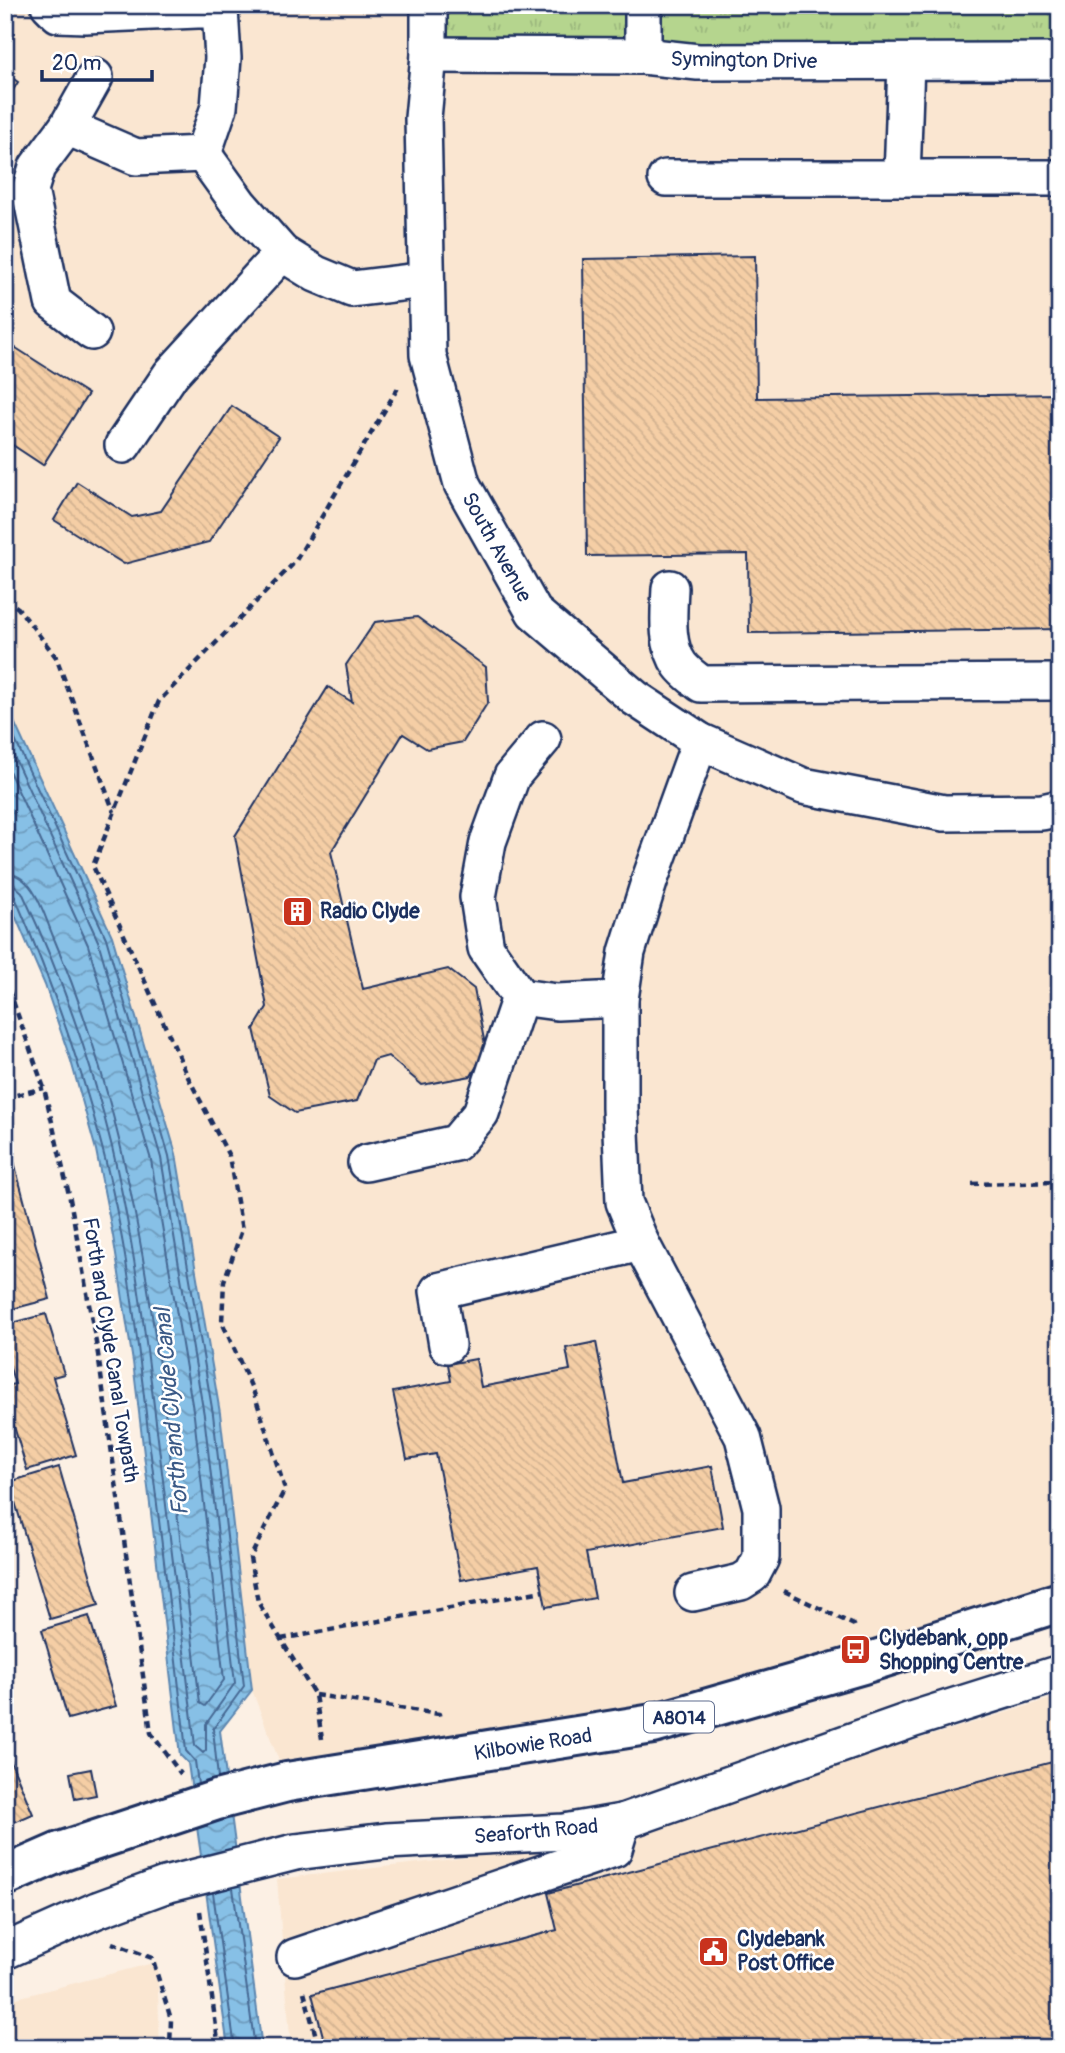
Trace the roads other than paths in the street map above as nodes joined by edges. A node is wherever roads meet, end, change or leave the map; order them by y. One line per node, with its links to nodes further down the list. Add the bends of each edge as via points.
1 (48, 5): 10 (street, via 58,14 85,15 220,9 219,107)
2 (429, 5): 4 (street, South Avenue)
3 (643, 5): 5 (street)
4 (429, 55): 5 (street, Symington Drive); 15 (street, South Avenue, via 423,118)
5 (643, 57): 7 (street, Symington Drive, via 698,62)
6 (1060, 61): 7 (street, Symington Drive)
7 (906, 62): 12 (street)
8 (95, 77): 9 (street)
9 (67, 127): 10 (street, via 136,157); 16 (street, via 37,167 30,190 53,302)
10 (203, 154): 14 (street)
11 (666, 178): 12 (street)
12 (902, 178): 13 (street)
13 (1060, 178)
14 (282, 253): 15 (street, via 352,289); 17 (street, via 171,373)
15 (426, 281): 21 (street, South Avenue, via 428,355 462,484 534,612 635,698)
16 (92, 332)
17 (123, 446)
18 (670, 588): 19 (street, via 668,624 674,651 680,666 701,684)
19 (1060, 682)
20 (543, 739): 23 (street, via 512,776 488,842 478,897 486,948)
21 (700, 741): 22 (street, South Avenue, via 803,786 944,813); 24 (street, via 627,952)
22 (1054, 812)
23 (520, 997): 24 (street, via 557,1002); 25 (street, via 481,1113 456,1143)
24 (620, 999): 26 (street, via 624,1202)
25 (366, 1163)
26 (641, 1243): 27 (street, via 438,1291); 28 (street, via 743,1437 761,1508 761,1558 752,1575)
27 (447, 1345)
28 (693, 1593)
29 (1060, 1602): 32 (main road, Kilbowie Road / A8014, bridge, via 653,1724 287,1782 217,1800 60,1852)
30 (1060, 1673): 31 (street, Seaforth Road)
31 (622, 1822): 33 (street, Seaforth Road, bridge, via 564,1832 386,1841 295,1852 165,1885); 34 (street, via 614,1849)
32 (5, 1876)
33 (5, 1951)
34 (295, 1957)

